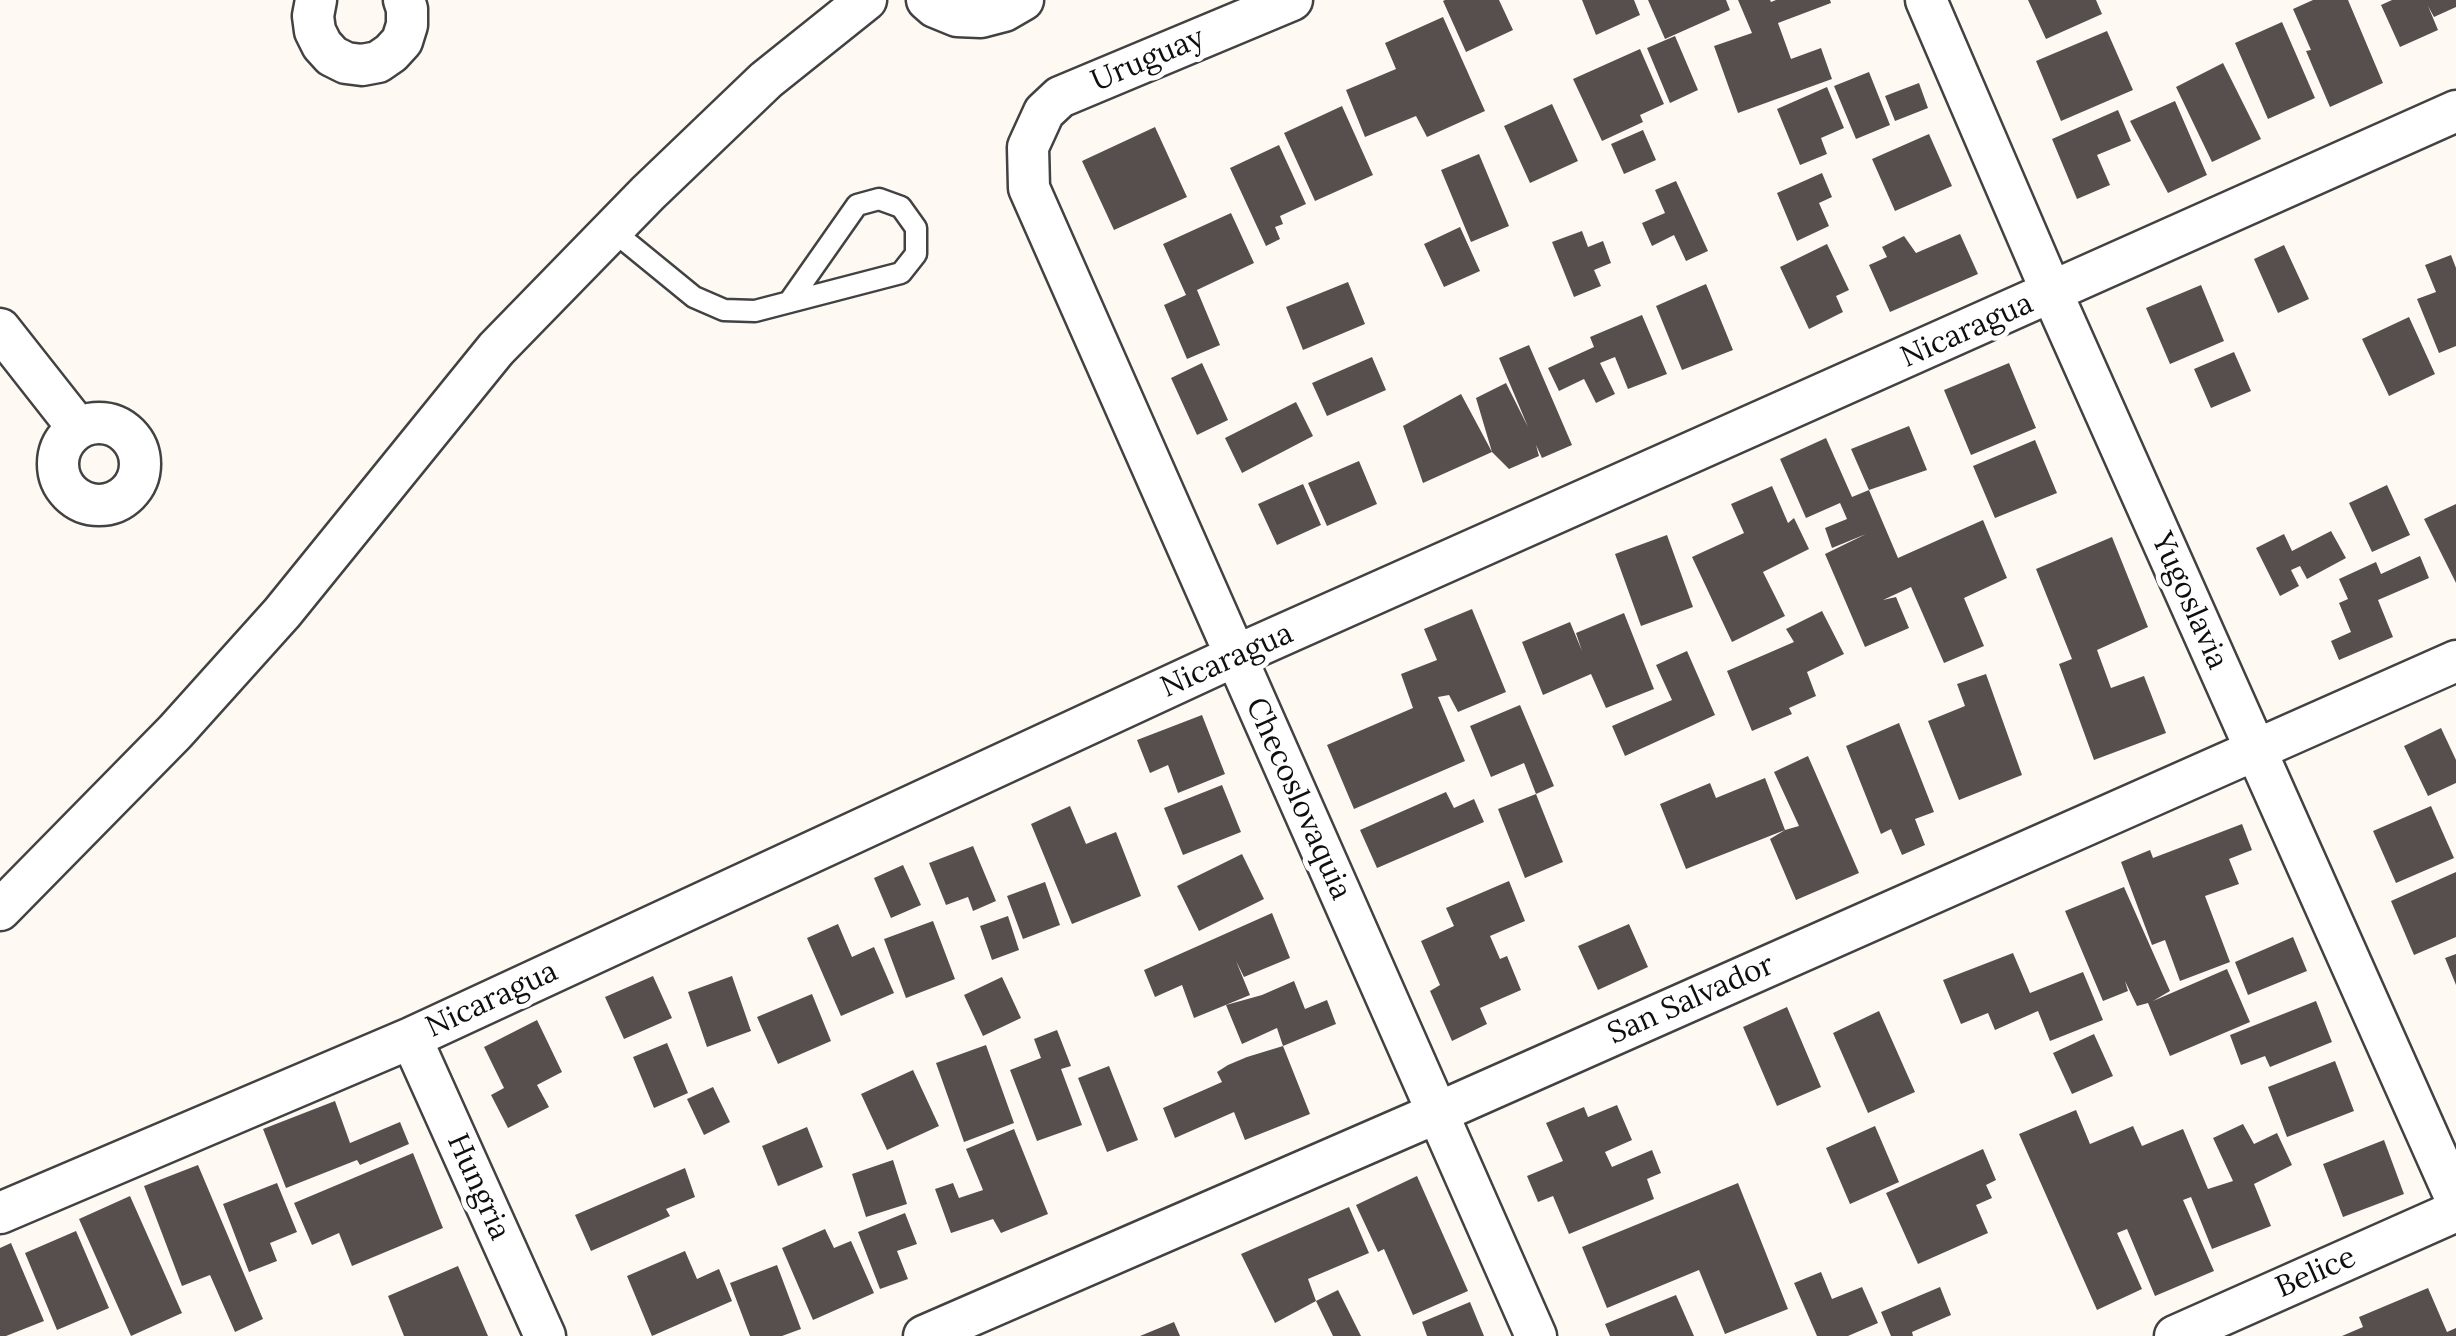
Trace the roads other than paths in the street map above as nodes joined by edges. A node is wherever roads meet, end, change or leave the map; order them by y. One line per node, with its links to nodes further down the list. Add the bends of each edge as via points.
1 (316, 0): 2 (street, via 313,16 322,45 332,56 362,65 378,62 402,41)
2 (404, 0)
3 (866, 0): 10 (street, via 766,80)
4 (926, 0): 5 (street, via 957,16 981,17)
5 (1023, 0)
6 (1292, 0): 9 (street, Uruguay, via 1060,97 1044,112)
7 (1926, 0): 11 (street, Yugoslavia)
8 (2456, 110): 11 (street, Nicaragua)
9 (1028, 148): 15 (street, Checoslovaquia, via 1029,188)
10 (612, 230): 12 (lane, via 694,297 724,310); 18 (street, via 496,349 175,732)
11 (2052, 293): 15 (street, Nicaragua); 17 (street, Yugoslavia)
12 (789, 302): 12 (lane, via 902,273 916,254 916,228 901,207 879,199 857,205)
13 (0, 329): 14 (street)
14 (78, 428)
15 (1235, 656): 19 (street, Nicaragua); 20 (street, Checoslovaquia)
16 (2456, 661): 17 (street, San Salvador)
17 (2255, 750): 20 (street, San Salvador); 21 (street, Yugoslavia)
18 (0, 910)
19 (411, 1038): 23 (street, Nicaragua); 24 (street, Hungria)
20 (1437, 1112): 25 (street, San Salvador); 26 (street, Checoslovaquia)
21 (2456, 1199)
22 (2456, 1211): 27 (street, Belice)
23 (0, 1213)
24 (545, 1336)
25 (924, 1336)
26 (1536, 1336)
27 (2175, 1336)

